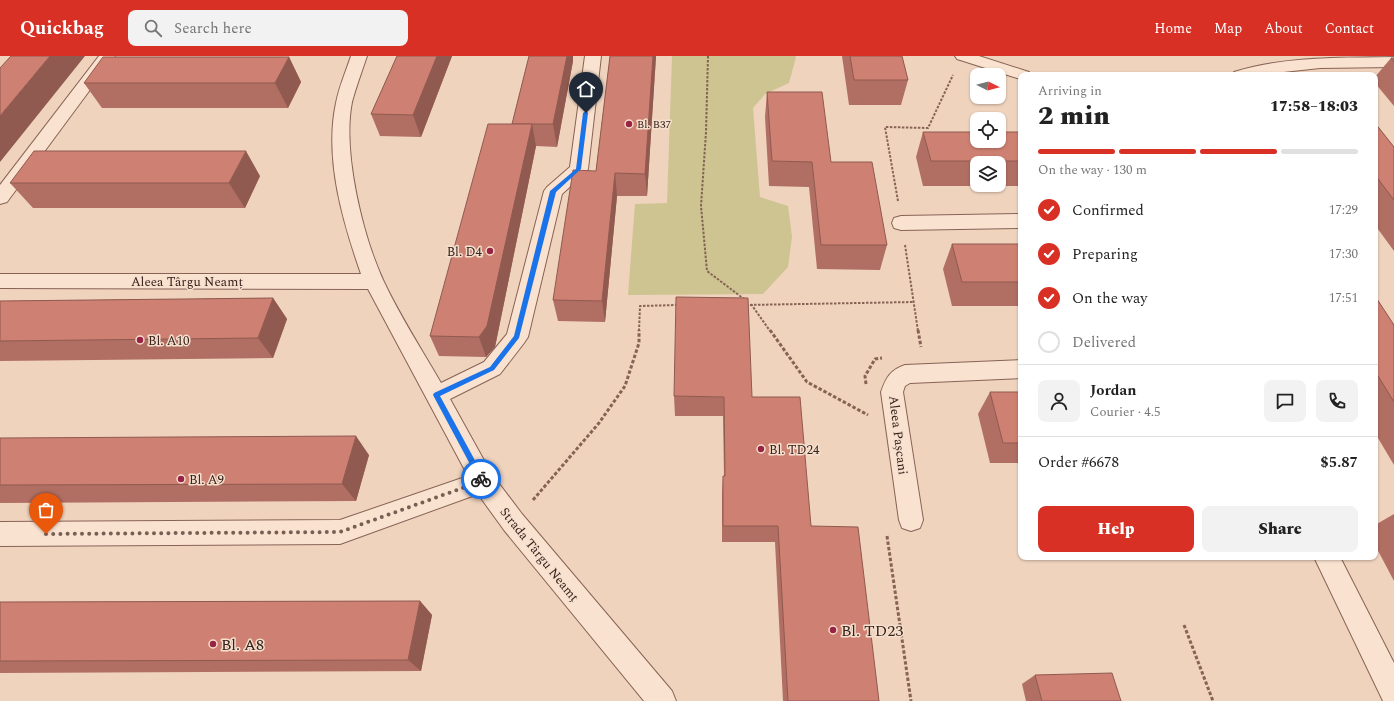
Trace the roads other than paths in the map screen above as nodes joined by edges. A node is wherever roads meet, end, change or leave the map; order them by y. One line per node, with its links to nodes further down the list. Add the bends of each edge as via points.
1 (107, 56): 9 (street)
2 (360, 56): 13 (street, Strada Târgu Neamț, via 344,103 340,137 344,176 354,225)
3 (593, 56): 15 (street, via 578,169 553,191 517,336 492,368)
4 (963, 56): 8 (street)
5 (1394, 62): 6 (street)
6 (1324, 69): 7 (street, via 1258,69)
7 (1249, 72)
8 (1018, 73)
9 (0, 198)
10 (1018, 221): 11 (street)
11 (901, 223)
12 (0, 281): 13 (street, Aleea Târgu Neamț)
13 (374, 282): 15 (street, Strada Târgu Neamț)
14 (1018, 369): 17 (street, Aleea Pașcani, via 905,374 896,381 892,392)
15 (436, 395): 16 (street, Strada Târgu Neamț)
16 (482, 481): 18 (street, via 340,532); 21 (street, Strada Târgu Neamț)
17 (911, 520)
18 (0, 534)
19 (1328, 560): 20 (street)
20 (1394, 693)
21 (662, 701)

